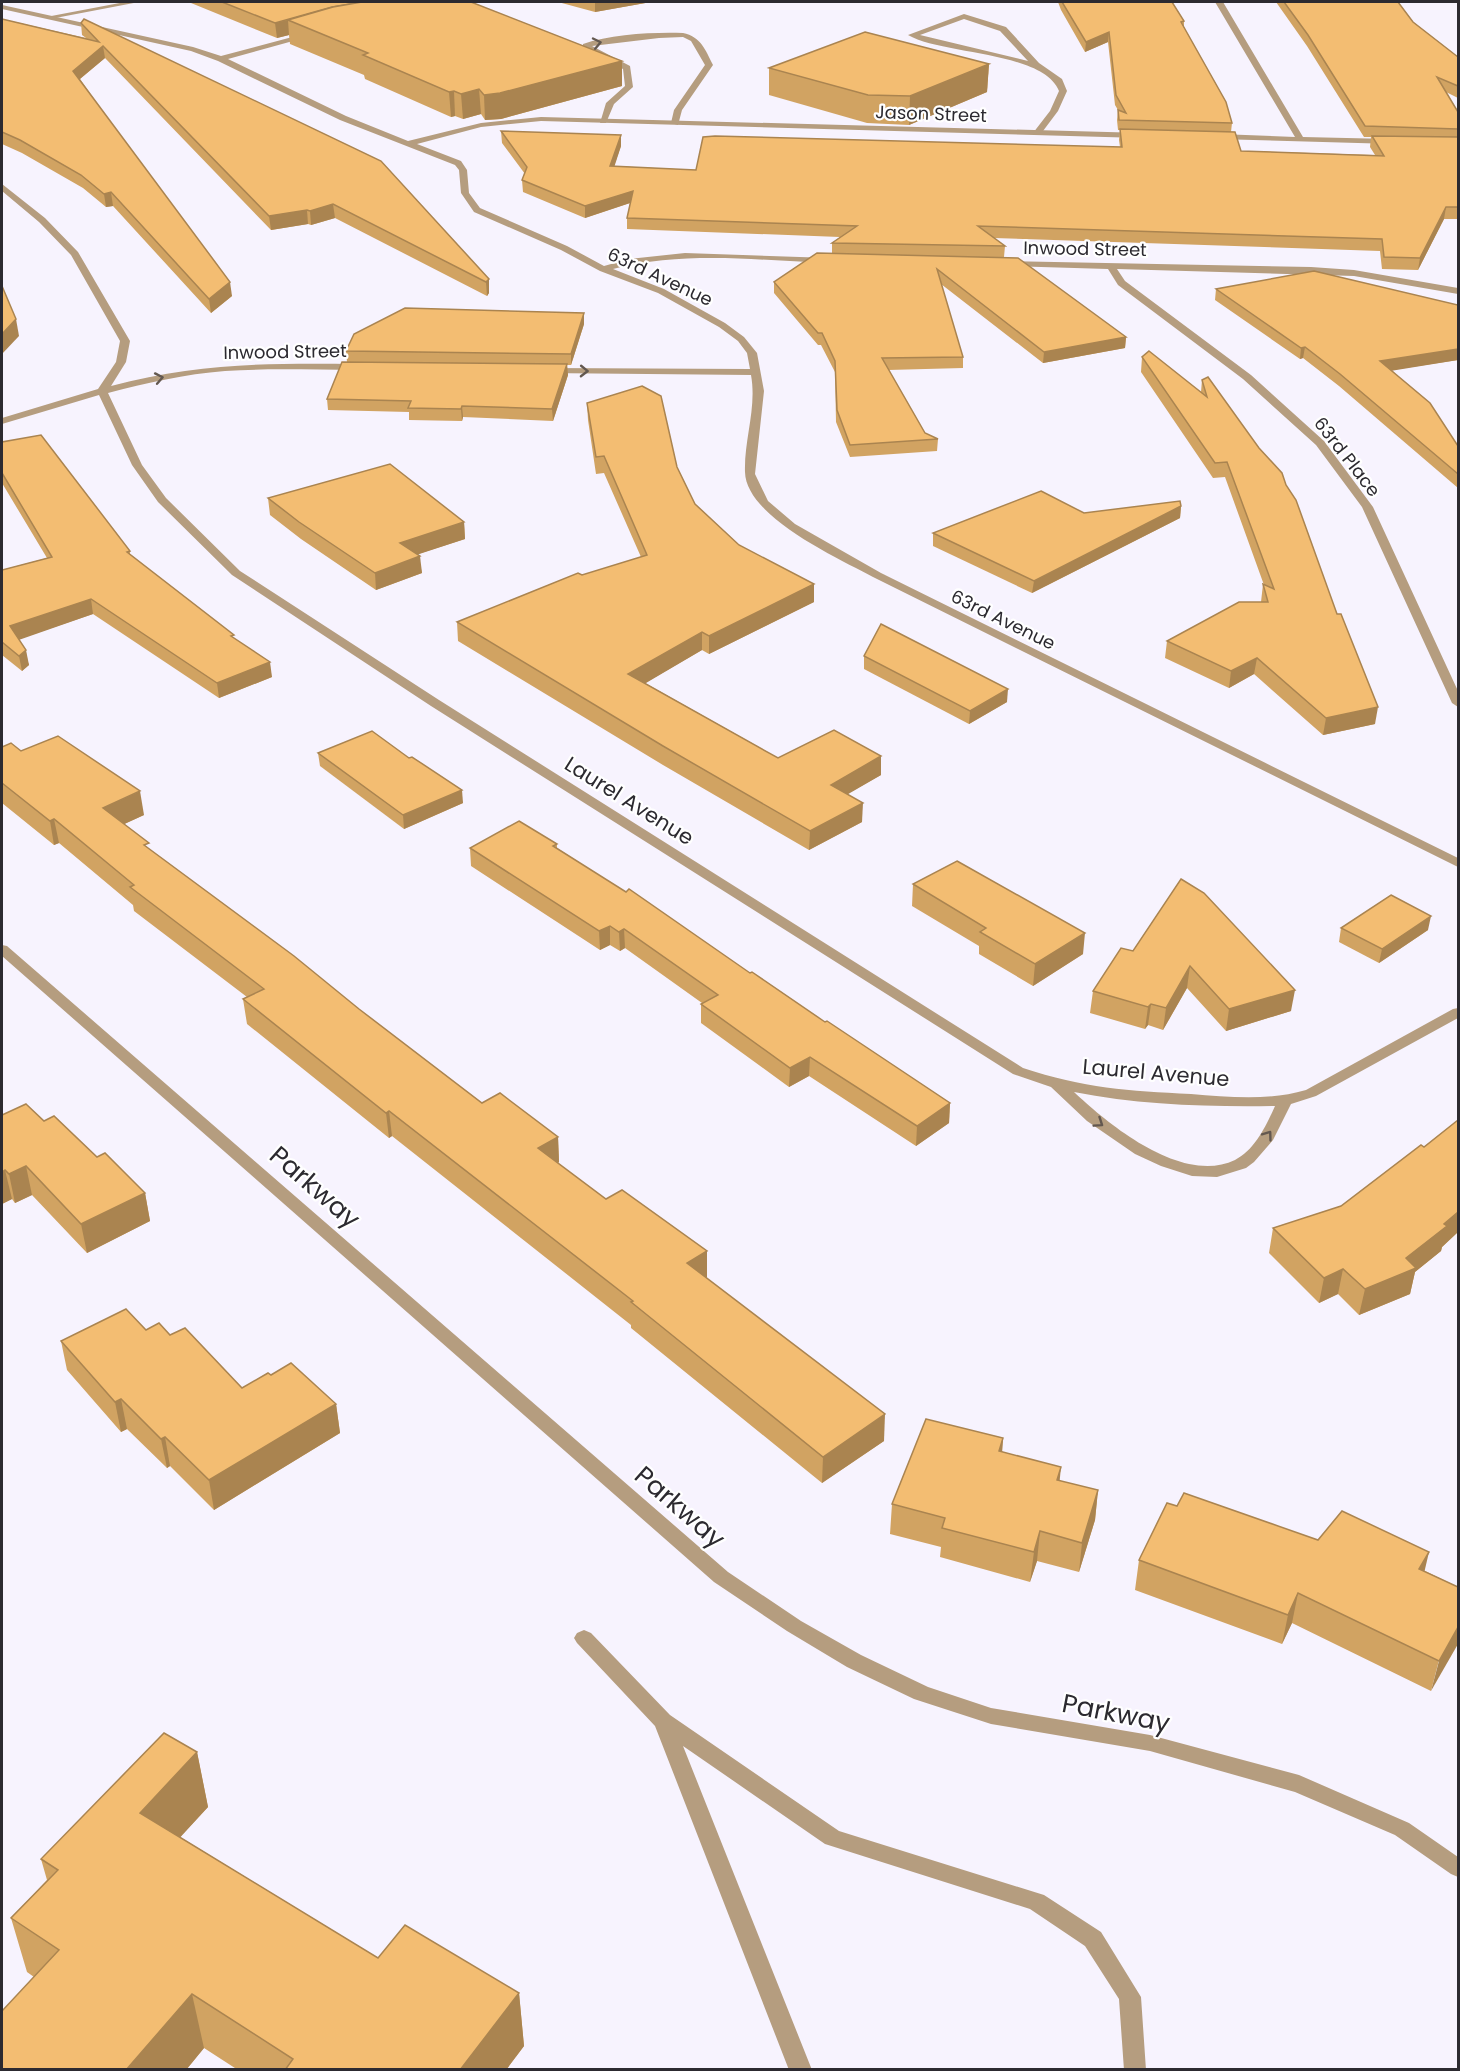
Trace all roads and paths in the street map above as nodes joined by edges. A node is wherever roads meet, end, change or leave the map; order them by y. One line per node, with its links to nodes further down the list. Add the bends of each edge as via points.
1 (135, 2): 4 (street)
2 (1219, 2): 13 (street)
3 (2, 7): 4 (street, 63rd Avenue)
4 (50, 17): 6 (street, 63rd Avenue, via 193,49)
5 (312, 33): 6 (street)
6 (221, 59): 15 (street, 63rd Avenue)
7 (1036, 65): 7 (street, via 923,38 912,35 964,16 1003,29); 10 (street, via 1059,81 1063,91)
8 (603, 121): 9 (street, Jason Street); 9 (street, one-way to 9, via 610,103 629,87 627,68 586,46 675,34 689,36 709,64 678,110); 15 (street, Jason Street, via 511,120)
9 (675, 123): 10 (street, Jason Street)
10 (1037, 133): 11 (street, Jason Street)
11 (1150, 135)
12 (1208, 137): 13 (street)
13 (1301, 140): 14 (street)
14 (1401, 142)
15 (406, 144): 20 (street, 63rd Avenue, via 458,164 463,170 465,193 477,210)
16 (2, 187): 25 (street, via 75,254 125,341 124,357)
17 (839, 260): 20 (street, via 662,256)
18 (993, 264): 19 (street, Inwood Street)
19 (1111, 266): 21 (street, Inwood Street, via 1354,273); 27 (street, 63rd Place, via 1121,283 1247,377 1320,443 1367,507)
20 (603, 268): 24 (street, 63rd Avenue, via 661,291 722,325 752,353)
21 (1458, 291)
22 (373, 368): 25 (street, Inwood Street, one-way to 22, via 204,370)
23 (538, 370): 24 (street, one-way to 24)
24 (756, 372): 28 (street, 63rd Avenue, via 759,391 750,474 763,502 791,526 877,575)
25 (102, 391): 26 (street, Inwood Street); 31 (street, Laurel Avenue, via 133,457 162,500 236,573 944,1025 1018,1071)
26 (2, 421)
27 (1458, 703)
28 (1458, 863)
29 (2, 949): 35 (street, Parkway, via 706,1564 794,1626 921,1694 991,1716 1150,1743 1299,1784 1402,1829)
30 (1458, 1012): 32 (street, Laurel Avenue, via 1311,1093)
31 (1056, 1084): 32 (street, Laurel Avenue, via 1107,1094 1232,1102); 32 (street, one-way to 32, via 1088,1115 1118,1136 1156,1159 1190,1169 1219,1171 1240,1164 1272,1131)
32 (1285, 1101)
33 (584, 1638): 34 (street)
34 (663, 1721): 36 (street); 37 (street, via 832,1838 1036,1902 1093,1939 1130,1997)
35 (1458, 1868)
36 (801, 2070)
37 (1136, 2070)

